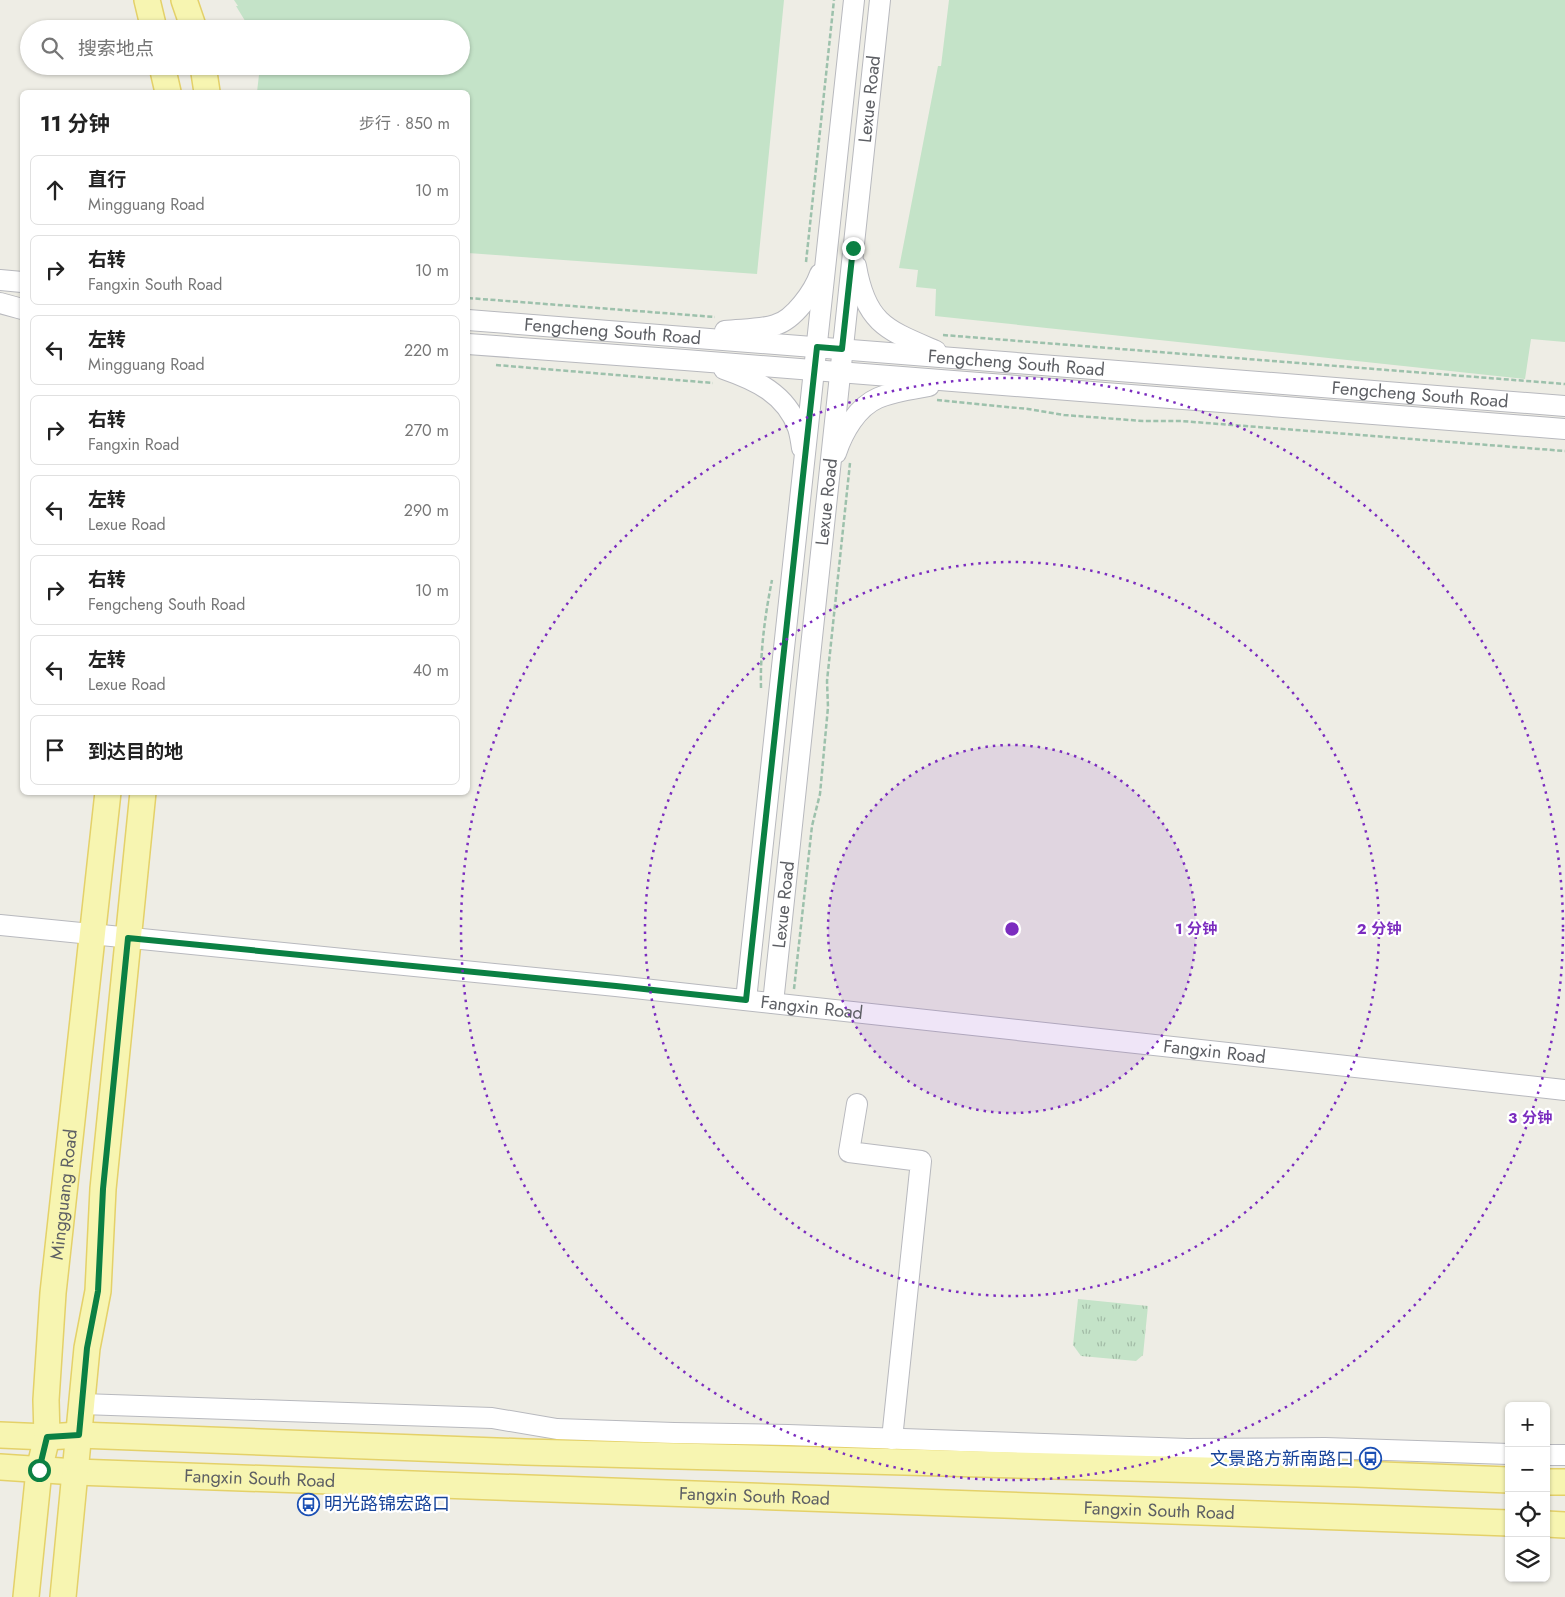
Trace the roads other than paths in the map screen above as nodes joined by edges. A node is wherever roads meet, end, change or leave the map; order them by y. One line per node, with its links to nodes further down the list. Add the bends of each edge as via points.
1 (147, 0): 5 (main road)
2 (184, 0): 6 (main road)
3 (854, 0): 11 (street, Lexue Road)
4 (880, 0): 12 (street, Lexue Road)
5 (152, 20)
6 (191, 20)
7 (164, 75): 9 (main road)
8 (204, 75): 10 (main road)
9 (168, 90)
10 (207, 90)
11 (828, 245): 20 (street, via 817,282 788,319 776,325); 22 (street, Lexue Road)
12 (853, 248): 23 (street, Lexue Road); 24 (street, via 859,285 873,314 900,336)
13 (20, 276): 14 (street)
14 (0, 279): 15 (street)
15 (20, 282)
16 (0, 302): 17 (street); 18 (street)
17 (20, 303)
18 (20, 307)
19 (470, 320): 20 (street, Fengcheng South Road)
20 (688, 337): 22 (street, Fengcheng South Road)
21 (470, 344): 25 (street, Fengcheng South Road)
22 (817, 347): 23 (street, Fengcheng South Road); 26 (street, Lexue Road)
23 (842, 349): 24 (street, Fengcheng South Road); 27 (street, Lexue Road)
24 (957, 358): 29 (street, Fengcheng South Road)
25 (686, 360): 26 (street, Fengcheng South Road); 31 (street, via 754,381 779,398 798,428)
26 (814, 370): 27 (street, Fengcheng South Road); 31 (street, Lexue Road)
27 (840, 372): 28 (street, Fengcheng South Road); 32 (street, Lexue Road)
28 (955, 381): 30 (street, Fengcheng South Road); 32 (street, via 877,398 855,417)
29 (1565, 406)
30 (1565, 429)
31 (804, 465): 38 (street, Lexue Road)
32 (830, 469): 39 (street, Lexue Road)
33 (108, 795): 36 (main road, Mingguang Road)
34 (143, 795): 37 (main road)
35 (0, 925): 36 (street, Fangxin Road)
36 (93, 934): 37 (street, Fangxin Road); 45 (main road, Mingguang Road, via 53,1293 46,1400)
37 (128, 938): 38 (street, Fangxin Road); 42 (main road, via 103,1189 98,1291 87,1348)
38 (746, 1000): 39 (street, Fangxin Road)
39 (783, 1004): 40 (street, Fangxin Road)
40 (1565, 1090)
41 (857, 1104): 46 (street, via 849,1152 921,1161)
42 (82, 1404): 44 (main road); 46 (street, via 492,1418 557,1429)
43 (0, 1434): 45 (main road, Fangxin South Road)
44 (79, 1435): 45 (main road, Fangxin South Road); 52 (main road); 53 (main road, Fangxin South Road, via 526,1452)
45 (47, 1437): 51 (main road, Mingguang Road)
46 (892, 1438): 47 (street, via 1187,1449 1325,1448)
47 (1505, 1454)
48 (1550, 1455): 49 (street)
49 (1565, 1455)
50 (0, 1468): 51 (main road, Fangxin South Road)
51 (39, 1470): 52 (main road, Fangxin South Road); 59 (main road, Mingguang Road)
52 (76, 1472): 56 (main road, Fangxin South Road); 60 (main road)
53 (1505, 1480)
54 (1550, 1482): 55 (main road)
55 (1565, 1482)
56 (1505, 1522)
57 (1550, 1524): 58 (main road)
58 (1565, 1524)
59 (26, 1597)
60 (63, 1597)

